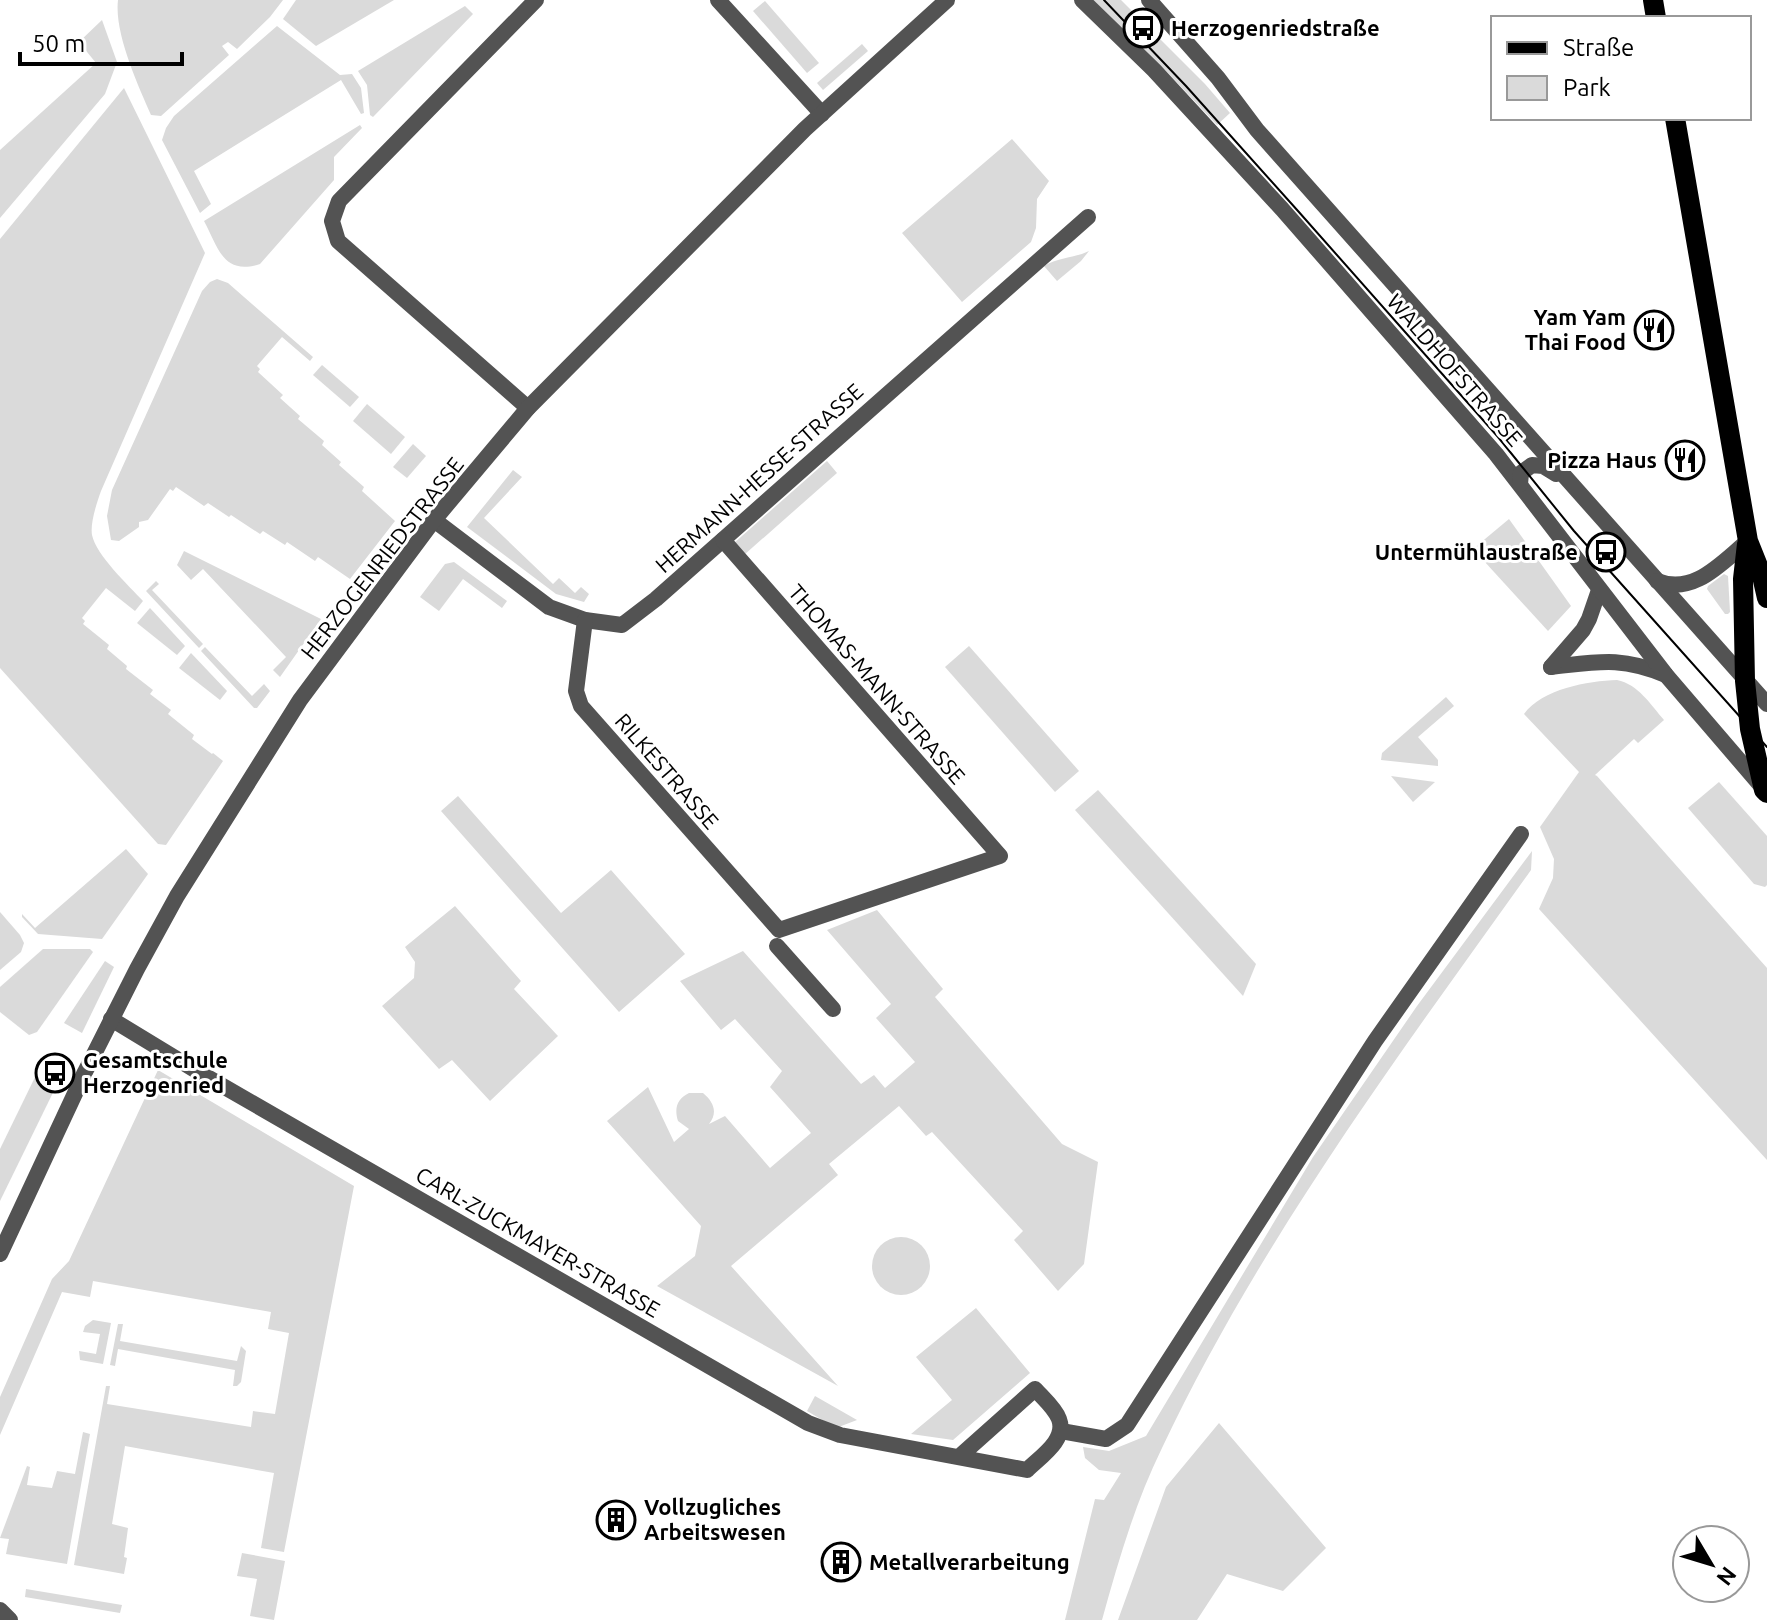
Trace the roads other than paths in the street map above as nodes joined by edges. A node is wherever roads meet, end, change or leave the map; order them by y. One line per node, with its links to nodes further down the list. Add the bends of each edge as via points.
1 (536, 0): 9 (street, via 339,201 332,221 338,241)
2 (718, 0): 6 (street)
3 (947, 0): 6 (street, HERZOGENRIEDSTRASSE)
4 (1082, 0): 11 (street, WALDHOFSTRASSE, via 1282,209)
5 (1149, 0): 10 (street, WALDHOFSTRASSE)
6 (822, 114): 9 (street, HERZOGENRIEDSTRASSE)
7 (1675, 120): 14 (main road)
8 (1088, 217): 13 (street, HERMANN-HESSE-STRASSE)
9 (528, 408): 12 (street, HERZOGENRIEDSTRASSE)
10 (1571, 483): 11 (street, via 1534,465 1521,473); 15 (street, WALDHOFSTRASSE)
11 (1520, 484): 16 (street, WALDHOFSTRASSE)
12 (434, 520): 18 (street, HERMANN-HESSE-STRASSE, via 549,607); 26 (street, HERZOGENRIEDSTRASSE, via 278,734 177,896)
13 (723, 540): 18 (street, HERMANN-HESSE-STRASSE, via 622,625); 24 (street, THOMAS-MANN-STRASSE, via 1000,856)
14 (1748, 541): 15 (street, via 1696,581 1680,586); 17 (main road); 20 (main road, via 1743,579)
15 (1657, 581): 20 (street, WALDHOFSTRASSE)
16 (1599, 590): 19 (street, WALDHOFSTRASSE); 19 (street, via 1583,630 1551,667 1606,661)
17 (1767, 598)
18 (585, 620): 24 (street, RILKESTRASSE, via 576,691 581,706)
19 (1666, 675): 22 (street, WALDHOFSTRASSE)
20 (1745, 681): 21 (street, WALDHOFSTRASSE); 22 (main road, via 1750,729)
21 (1767, 704)
22 (1766, 791)
23 (1521, 834): 28 (street, via 1368,1052 1127,1425 1106,1439)
24 (778, 938): 25 (street, RILKESTRASSE)
25 (833, 1009)
26 (111, 1019): 27 (street, HERZOGENRIEDSTRASSE); 29 (street, CARL-ZUCKMAYER-STRASSE, via 808,1423 840,1435)
27 (0, 1254)
28 (1061, 1431): 29 (street, CARL-ZUCKMAYER-STRASSE, via 1027,1470); 29 (street, via 1059,1417 1035,1389)
29 (960, 1456)
30 (0, 1610): 31 (street)
31 (10, 1620)

